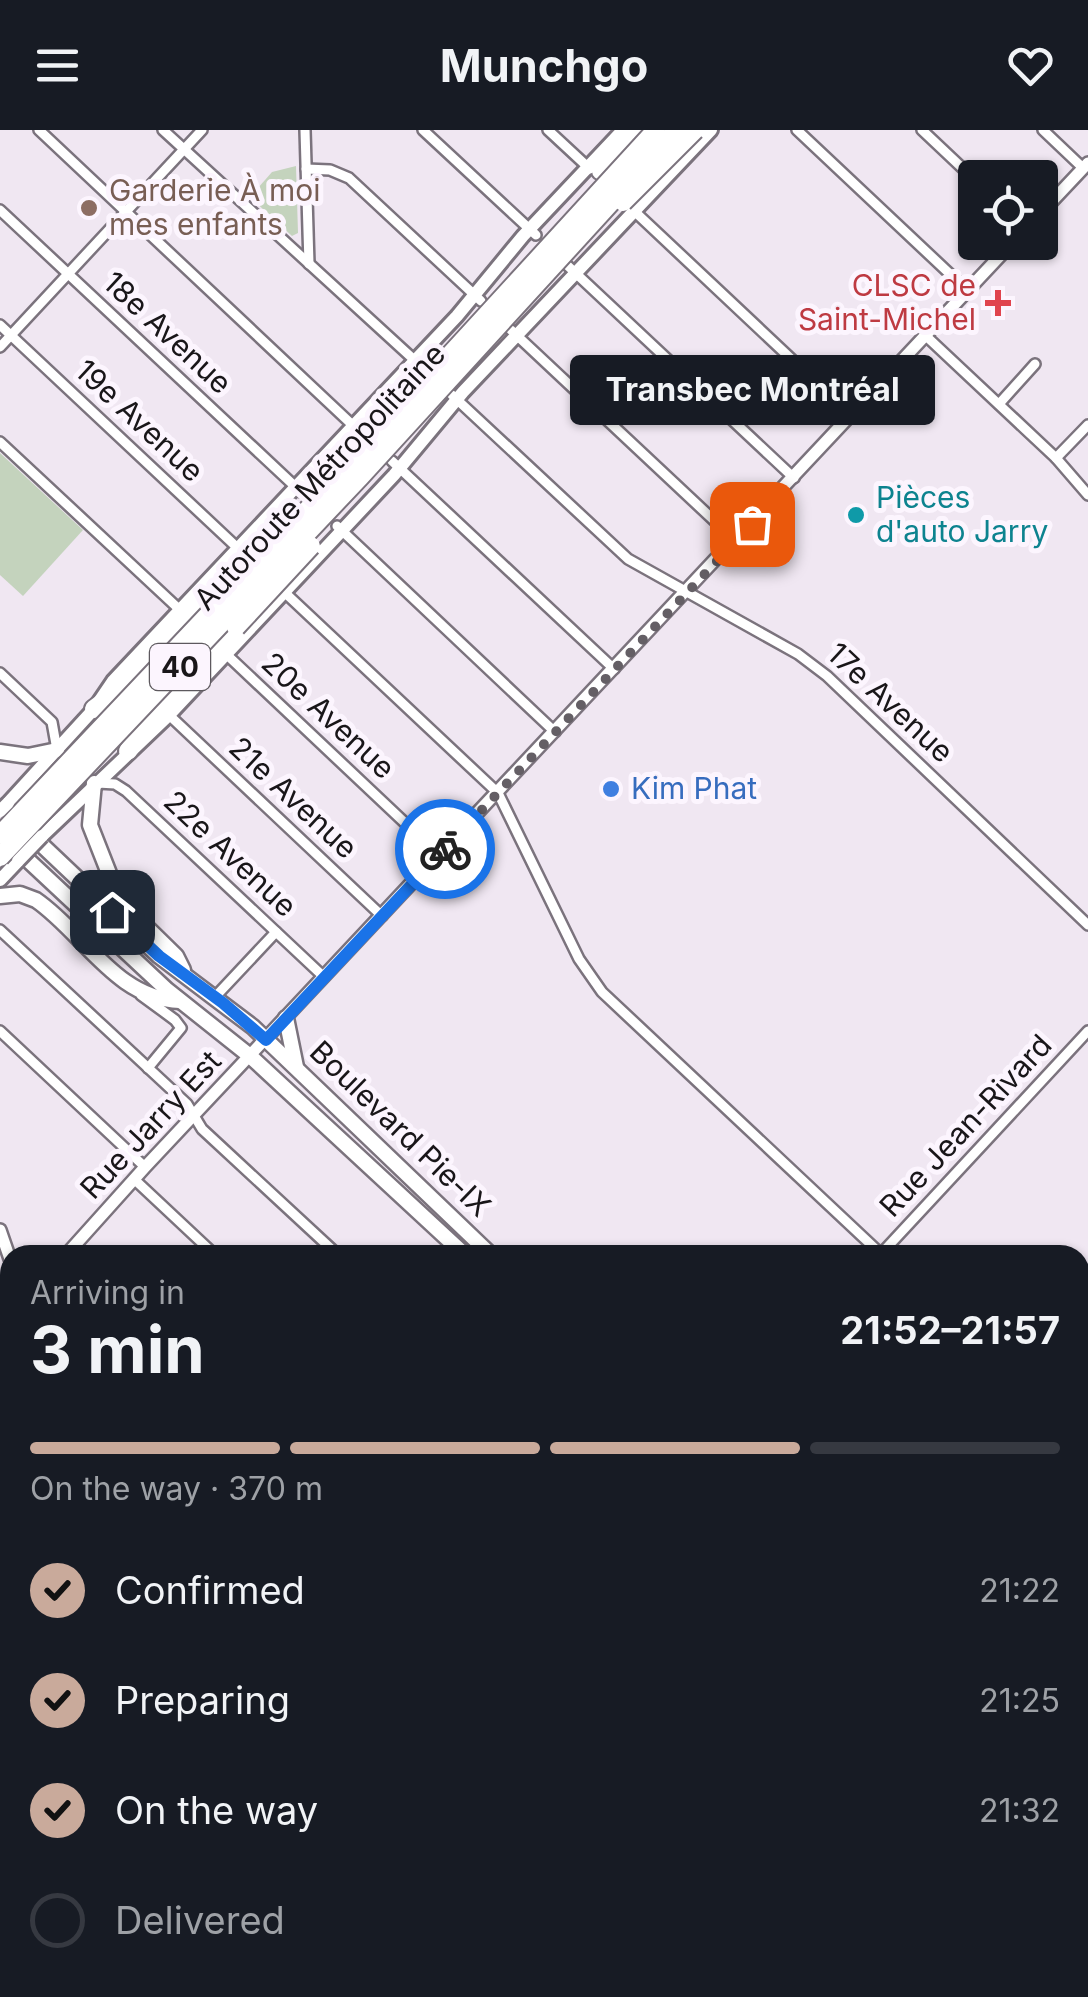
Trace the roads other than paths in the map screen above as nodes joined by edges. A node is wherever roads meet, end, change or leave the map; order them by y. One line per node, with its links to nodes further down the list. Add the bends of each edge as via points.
1 (40, 130): 23 (street)
2 (163, 130): 15 (street)
3 (202, 130): 15 (street)
4 (305, 130): 18 (street)
5 (423, 130): 24 (street)
6 (548, 130): 19 (street)
7 (623, 130): 19 (main road)
8 (640, 130): 25 (highway, bridge, via 602,172)
9 (656, 130): 25 (highway, Autoroute Métropolitaine / 40, bridge)
10 (711, 130): 14 (main road)
11 (797, 130): 30 (street)
12 (922, 130): 16 (street)
13 (1043, 130): 17 (street)
14 (688, 138): 21 (main road); 25 (highway, bridge, via 642,186)
15 (184, 150): 23 (street); 27 (street)
16 (958, 164)
17 (1086, 166): 20 (street)
18 (306, 169): 27 (street); 31 (street, via 349,178)
19 (590, 170): 24 (main road)
20 (1058, 195)
21 (632, 209): 28 (main road); 41 (street)
22 (0, 210): 29 (street, 18e Avenue)
23 (126, 211): 29 (street); 43 (street)
24 (532, 233): 31 (main road)
25 (564, 240): 47 (highway, Autoroute Métropolitaine / 40, bridge); 49 (highway, Autoroute Métropolitaine / 40, bridge)
26 (996, 260): 30 (street, Rue Jarry Est)
27 (309, 264): 37 (street)
28 (572, 269): 33 (main road); 48 (street)
29 (68, 274): 34 (street); 50 (street, 18e Avenue)
30 (968, 291): 35 (street, Rue Jarry Est)
31 (478, 298): 37 (main road)
32 (0, 326): 34 (street, 19e Avenue)
33 (514, 332): 39 (main road); 53 (street)
34 (11, 336): 36 (street); 54 (street, 19e Avenue)
35 (926, 336): 40 (street); 41 (street, Rue Jarry Est)
36 (0, 347)
37 (418, 364): 43 (main road)
38 (1036, 364): 40 (street)
39 (454, 397): 46 (main road); 56 (street, 17e Avenue, via 628,559)
40 (999, 404): 45 (street)
41 (852, 416): 48 (street, Rue Jarry Est)
42 (1088, 425): 45 (street)
43 (358, 430): 50 (main road)
44 (0, 442): 57 (street)
45 (1056, 458): 51 (street)
46 (396, 465): 52 (main road); 59 (street)
47 (360, 476): 65 (highway, bridge, via 316,540 152,716); 73 (highway, Autoroute Métropolitaine / 40, bridge)
48 (794, 478): 53 (street, Rue Jarry Est)
49 (330, 486): 61 (highway, bridge, via 276,526); 70 (highway, Autoroute Métropolitaine / 40, bridge)
50 (298, 490): 54 (main road)
51 (1088, 495)
52 (339, 528): 55 (main road); 63 (street)
53 (736, 541): 56 (street, Rue Jarry Est)
54 (240, 551): 57 (main road)
55 (282, 590): 58 (main road); 68 (street)
56 (686, 593): 59 (street, Rue Jarry Est); 77 (street, 17e Avenue, via 819,669)
57 (180, 610): 61 (main road)
58 (226, 654): 62 (main road); 72 (street, 20e Avenue)
59 (614, 669): 63 (street, Rue Jarry Est)
60 (0, 672): 64 (street, via 52,722)
61 (94, 710): 64 (main road)
62 (169, 715): 65 (main road); 76 (street, 21e Avenue)
63 (555, 732): 68 (street, Rue Jarry Est)
64 (58, 750): 66 (main road); 69 (main road)
65 (128, 751): 67 (main road)
66 (0, 752)
67 (94, 783): 71 (main road); 79 (street, 22e Avenue, via 126,791); 80 (main road, via 90,825 112,881 124,904 176,956)
68 (498, 793): 72 (street, Rue Jarry Est); 100 (street, via 579,959 602,992)
69 (4, 807)
70 (0, 835)
71 (43, 841): 73 (main road, bridge); 80 (main road, Boulevard Pie-IX)
72 (440, 854): 76 (street, Rue Jarry Est)
73 (16, 860): 74 (main road); 84 (main road, Boulevard Pie-IX)
74 (0, 880)
75 (0, 896): 82 (main road, via 20,894 41,903)
76 (382, 916): 81 (street, Rue Jarry Est)
77 (1088, 925)
78 (0, 930): 90 (street)
79 (276, 932): 81 (street, 22e Avenue); 83 (street)
80 (185, 976): 83 (main road, Boulevard Pie-IX)
81 (324, 977): 85 (street, Rue Jarry Est)
82 (136, 990): 84 (main road); 90 (street, via 181,1028)
83 (215, 997): 88 (main road, Boulevard Pie-IX)
84 (180, 1001): 89 (main road, Boulevard Pie-IX)
85 (286, 1018): 88 (street, Rue Jarry Est); 91 (main road)
86 (0, 1031): 93 (street)
87 (1088, 1032): 101 (street, Rue Jean-Rivard)
88 (266, 1040): 89 (street, Rue Jarry Est); 91 (main road, Boulevard Pie-IX)
89 (250, 1056): 92 (street, Rue Jarry Est); 98 (main road, Boulevard Pie-IX)
90 (148, 1068): 92 (street)
91 (296, 1068): 99 (main road, Boulevard Pie-IX)
92 (194, 1115): 93 (street, Rue Jarry Est); 97 (street)
93 (145, 1167): 94 (street, Rue Jarry Est)
94 (135, 1180): 95 (street, Rue Jarry Est); 96 (street)
95 (75, 1245)
96 (204, 1245)
97 (327, 1245)
98 (454, 1245)
99 (481, 1245)
100 (870, 1245)
101 (890, 1245)

